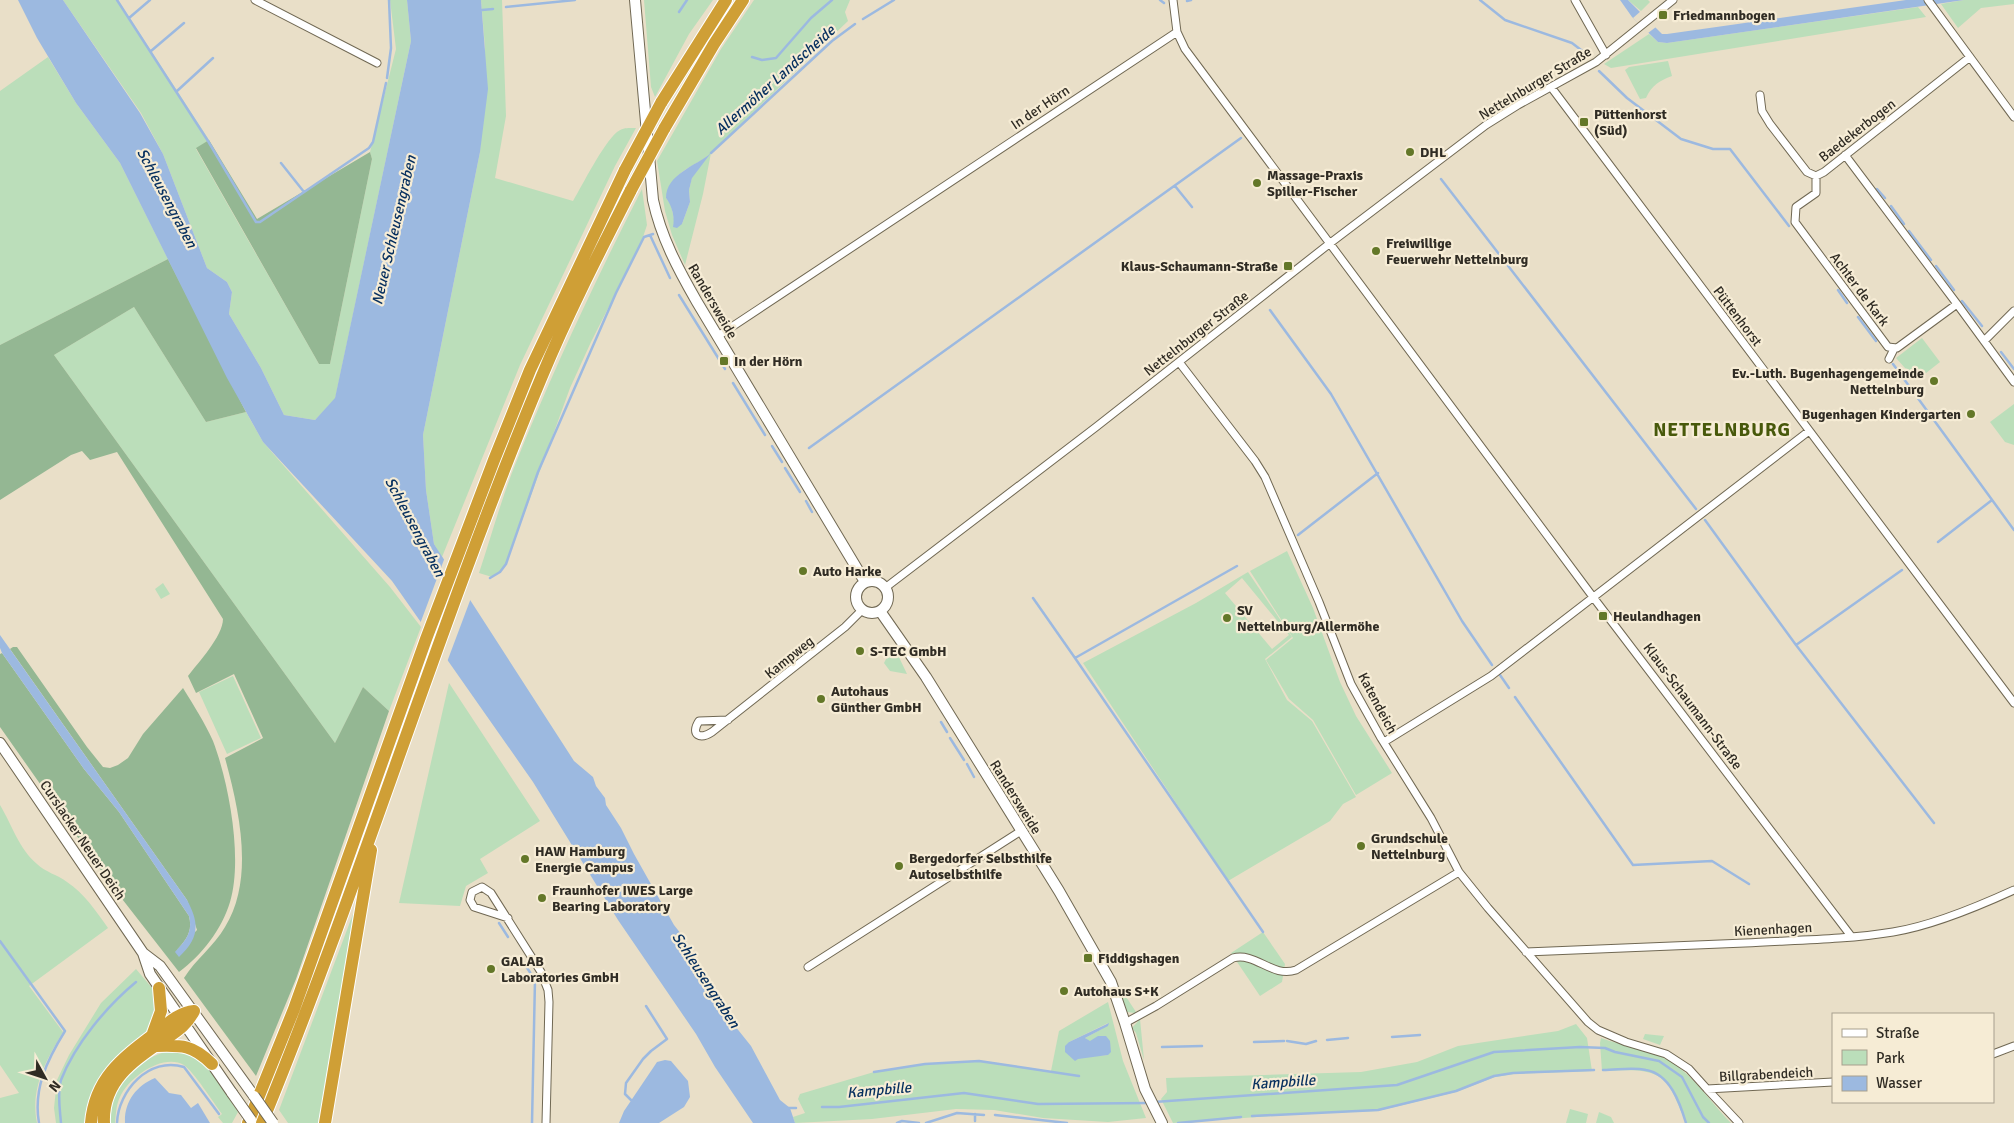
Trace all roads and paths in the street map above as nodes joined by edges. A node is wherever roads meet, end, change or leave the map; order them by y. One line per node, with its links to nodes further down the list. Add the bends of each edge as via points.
1 (255, 0): 12 (street)
2 (635, 0): 21 (street, Randersweide, via 656,215 677,266)
3 (726, 0): 57 (highway, bridge, via 661,103 625,170 530,370 461,542)
4 (743, 0): 37 (highway, bridge, via 714,44 631,190 542,375 471,556)
5 (1173, 0): 9 (street)
6 (1575, 0): 10 (street)
7 (1673, 0): 10 (street, Nettelnburger Straße)
8 (1928, 0): 11 (street)
9 (1177, 32): 18 (street, Klaus-Schaumann-Straße, via 1185,49); 21 (street, In der Hörn)
10 (1606, 54): 13 (street, Nettelnburger Straße)
11 (1970, 57): 15 (street); 16 (street, Baedekerbogen)
12 (377, 63)
13 (1551, 87): 18 (street, Nettelnburger Straße, via 1486,126); 27 (street, Püttenhorst)
14 (1760, 95): 17 (street, Baedekerbogen, via 1762,111 1770,124 1807,172)
15 (2014, 117)
16 (1845, 155): 17 (street, Baedekerbogen); 19 (street)
17 (1816, 176): 23 (street, Achter de Kark, via 1816,193 1796,207 1795,222 1888,347)
18 (1329, 244): 25 (street, Nettelnburger Straße); 30 (street, Klaus-Schaumann-Straße)
19 (1957, 304): 22 (street); 23 (street)
20 (2014, 311): 22 (street)
21 (718, 336): 28 (street, Randersweide)
22 (1984, 341): 26 (street)
23 (1894, 349): 24 (street)
24 (1889, 359)
25 (1179, 362): 29 (street, Nettelnburger Straße); 35 (street, Katendeich, via 1265,477 1351,684)
26 (2014, 382)
27 (1809, 432): 30 (street); 33 (street, Püttenhorst)
28 (865, 582): 29 (street, via 876,581); 31 (street, via 855,594)
29 (885, 588): 32 (street, via 888,598)
30 (1593, 597): 35 (street, via 1491,676); 42 (street, Klaus-Schaumann-Straße)
31 (862, 610): 32 (street, via 870,613); 34 (street, Kampweg)
32 (880, 611): 38 (street, Randersweide, via 919,667)
33 (2014, 703)
34 (728, 720)
35 (1384, 742): 39 (street, Katendeich)
36 (0, 743): 44 (street, Curslacker Neuer Deich)
37 (378, 815): 63 (highway); 65 (highway)
38 (1021, 831): 45 (street); 49 (street, Randersweide, via 1110,982)
39 (1460, 872): 43 (street, Katendeich); 49 (street, via 1296,970 1284,972 1238,956)
40 (2014, 890): 42 (street, Kienenhagen, via 1987,903 1895,932)
41 (508, 918): 41 (street, via 488,889 478,888 472,892 470,900 474,907); 66 (street, via 541,972 548,990)
42 (1851, 936): 43 (street, Kienenhagen)
43 (1526, 952): 50 (street, Katendeich, via 1576,1010)
44 (143, 953): 46 (street, Curslacker Neuer Deich); 47 (street, Curslacker Neuer Deich, via 160,966)
45 (808, 967)
46 (159, 988): 48 (street, Curslacker Neuer Deich); 51 (highway, via 161,1011)
47 (194, 1012): 48 (highway); 64 (street, Curslacker Neuer Deich, bridge)
48 (182, 1021): 51 (highway); 54 (street, Curslacker Neuer Deich)
49 (1125, 1022): 67 (street, Randersweide, via 1145,1089)
50 (1598, 1030): 56 (street, Billgrabendeich, via 1666,1054 1689,1070)
51 (153, 1041): 54 (highway, via 184,1046 198,1052); 58 (highway, via 122,1058 110,1072 99,1092); 59 (highway, via 117,1078 106,1099)
52 (2014, 1046): 53 (street)
53 (1994, 1054)
54 (212, 1064): 62 (street, Curslacker Neuer Deich, bridge)
55 (1832, 1082): 56 (street, Billgrabendeich)
56 (1707, 1089): 68 (street)
57 (260, 1096): 60 (highway); 61 (highway)
58 (91, 1123)
59 (104, 1123)
60 (240, 1123)
61 (248, 1123)
62 (254, 1123)
63 (262, 1123)
64 (273, 1123)
65 (325, 1123)
66 (546, 1123)
67 (1162, 1123)
68 (1739, 1123)

